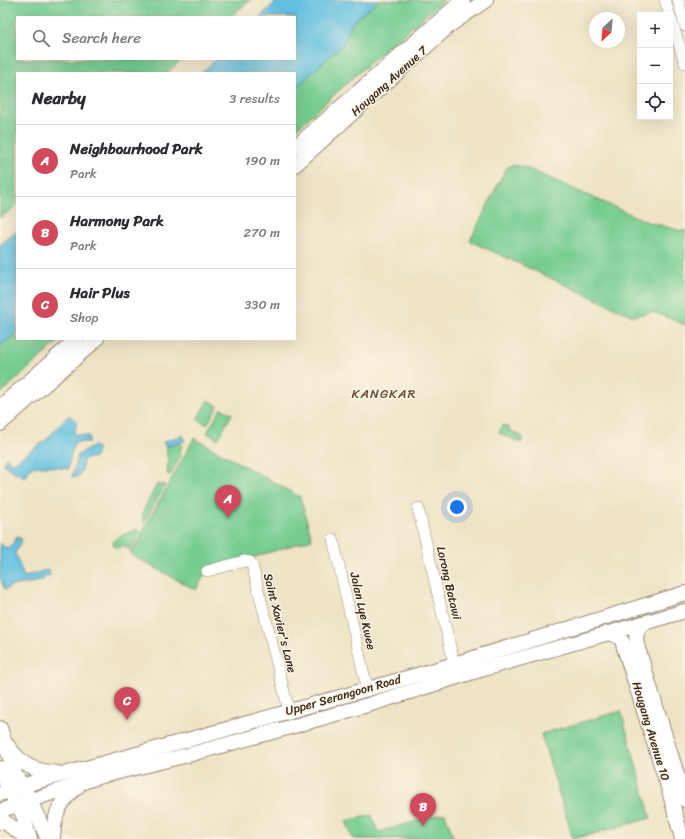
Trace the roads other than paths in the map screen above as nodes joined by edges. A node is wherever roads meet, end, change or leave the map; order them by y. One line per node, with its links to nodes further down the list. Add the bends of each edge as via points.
1 (463, 0): 7 (main road, Hougang Avenue 7)
2 (486, 0): 8 (main road, Hougang Avenue 7, via 450,25)
3 (666, 0): 6 (street)
4 (678, 0): 5 (street)
5 (685, 26)
6 (685, 63)
7 (296, 146)
8 (296, 164)
9 (76, 340): 11 (main road)
10 (96, 340): 12 (main road)
11 (0, 407)
12 (0, 424)
13 (418, 508): 20 (street, Lorong Batawi)
14 (333, 540): 21 (street, Jalan Lye Kwee)
15 (206, 571): 22 (street, Saint Xavier's Lane, via 244,561 252,565)
16 (685, 593): 20 (main road, Upper Serangoon Road)
17 (685, 611): 18 (main road, Upper Serangoon Road)
18 (643, 623): 19 (main road, Upper Serangoon Road); 29 (main road, Hougang Avenue 10, via 635,636 637,645)
19 (608, 633): 26 (main road, Upper Serangoon Road, via 294,726); 36 (main road, Hougang Avenue 10, via 618,636 622,641)
20 (454, 664): 21 (main road, Upper Serangoon Road)
21 (367, 688): 22 (main road, Upper Serangoon Road)
22 (289, 711): 25 (main road, Upper Serangoon Road)
23 (2, 733): 25 (main road, via 17,758 29,767); 27 (main road, via 16,777)
24 (0, 768): 28 (main road)
25 (66, 773): 27 (main road, Upper Serangoon Road)
26 (83, 782): 30 (main road, Upper Serangoon Road); 35 (main road, via 65,798 58,810)
27 (23, 785): 28 (main road, Upper Serangoon Road); 30 (main road)
28 (4, 792): 30 (main road)
29 (685, 800)
30 (24, 803): 31 (main road, Upper Serangoon Road); 33 (main road); 34 (main road)
31 (0, 811)
32 (0, 822): 33 (main road, via 5,822)
33 (29, 839)
34 (48, 839)
35 (53, 839)
36 (682, 839)

